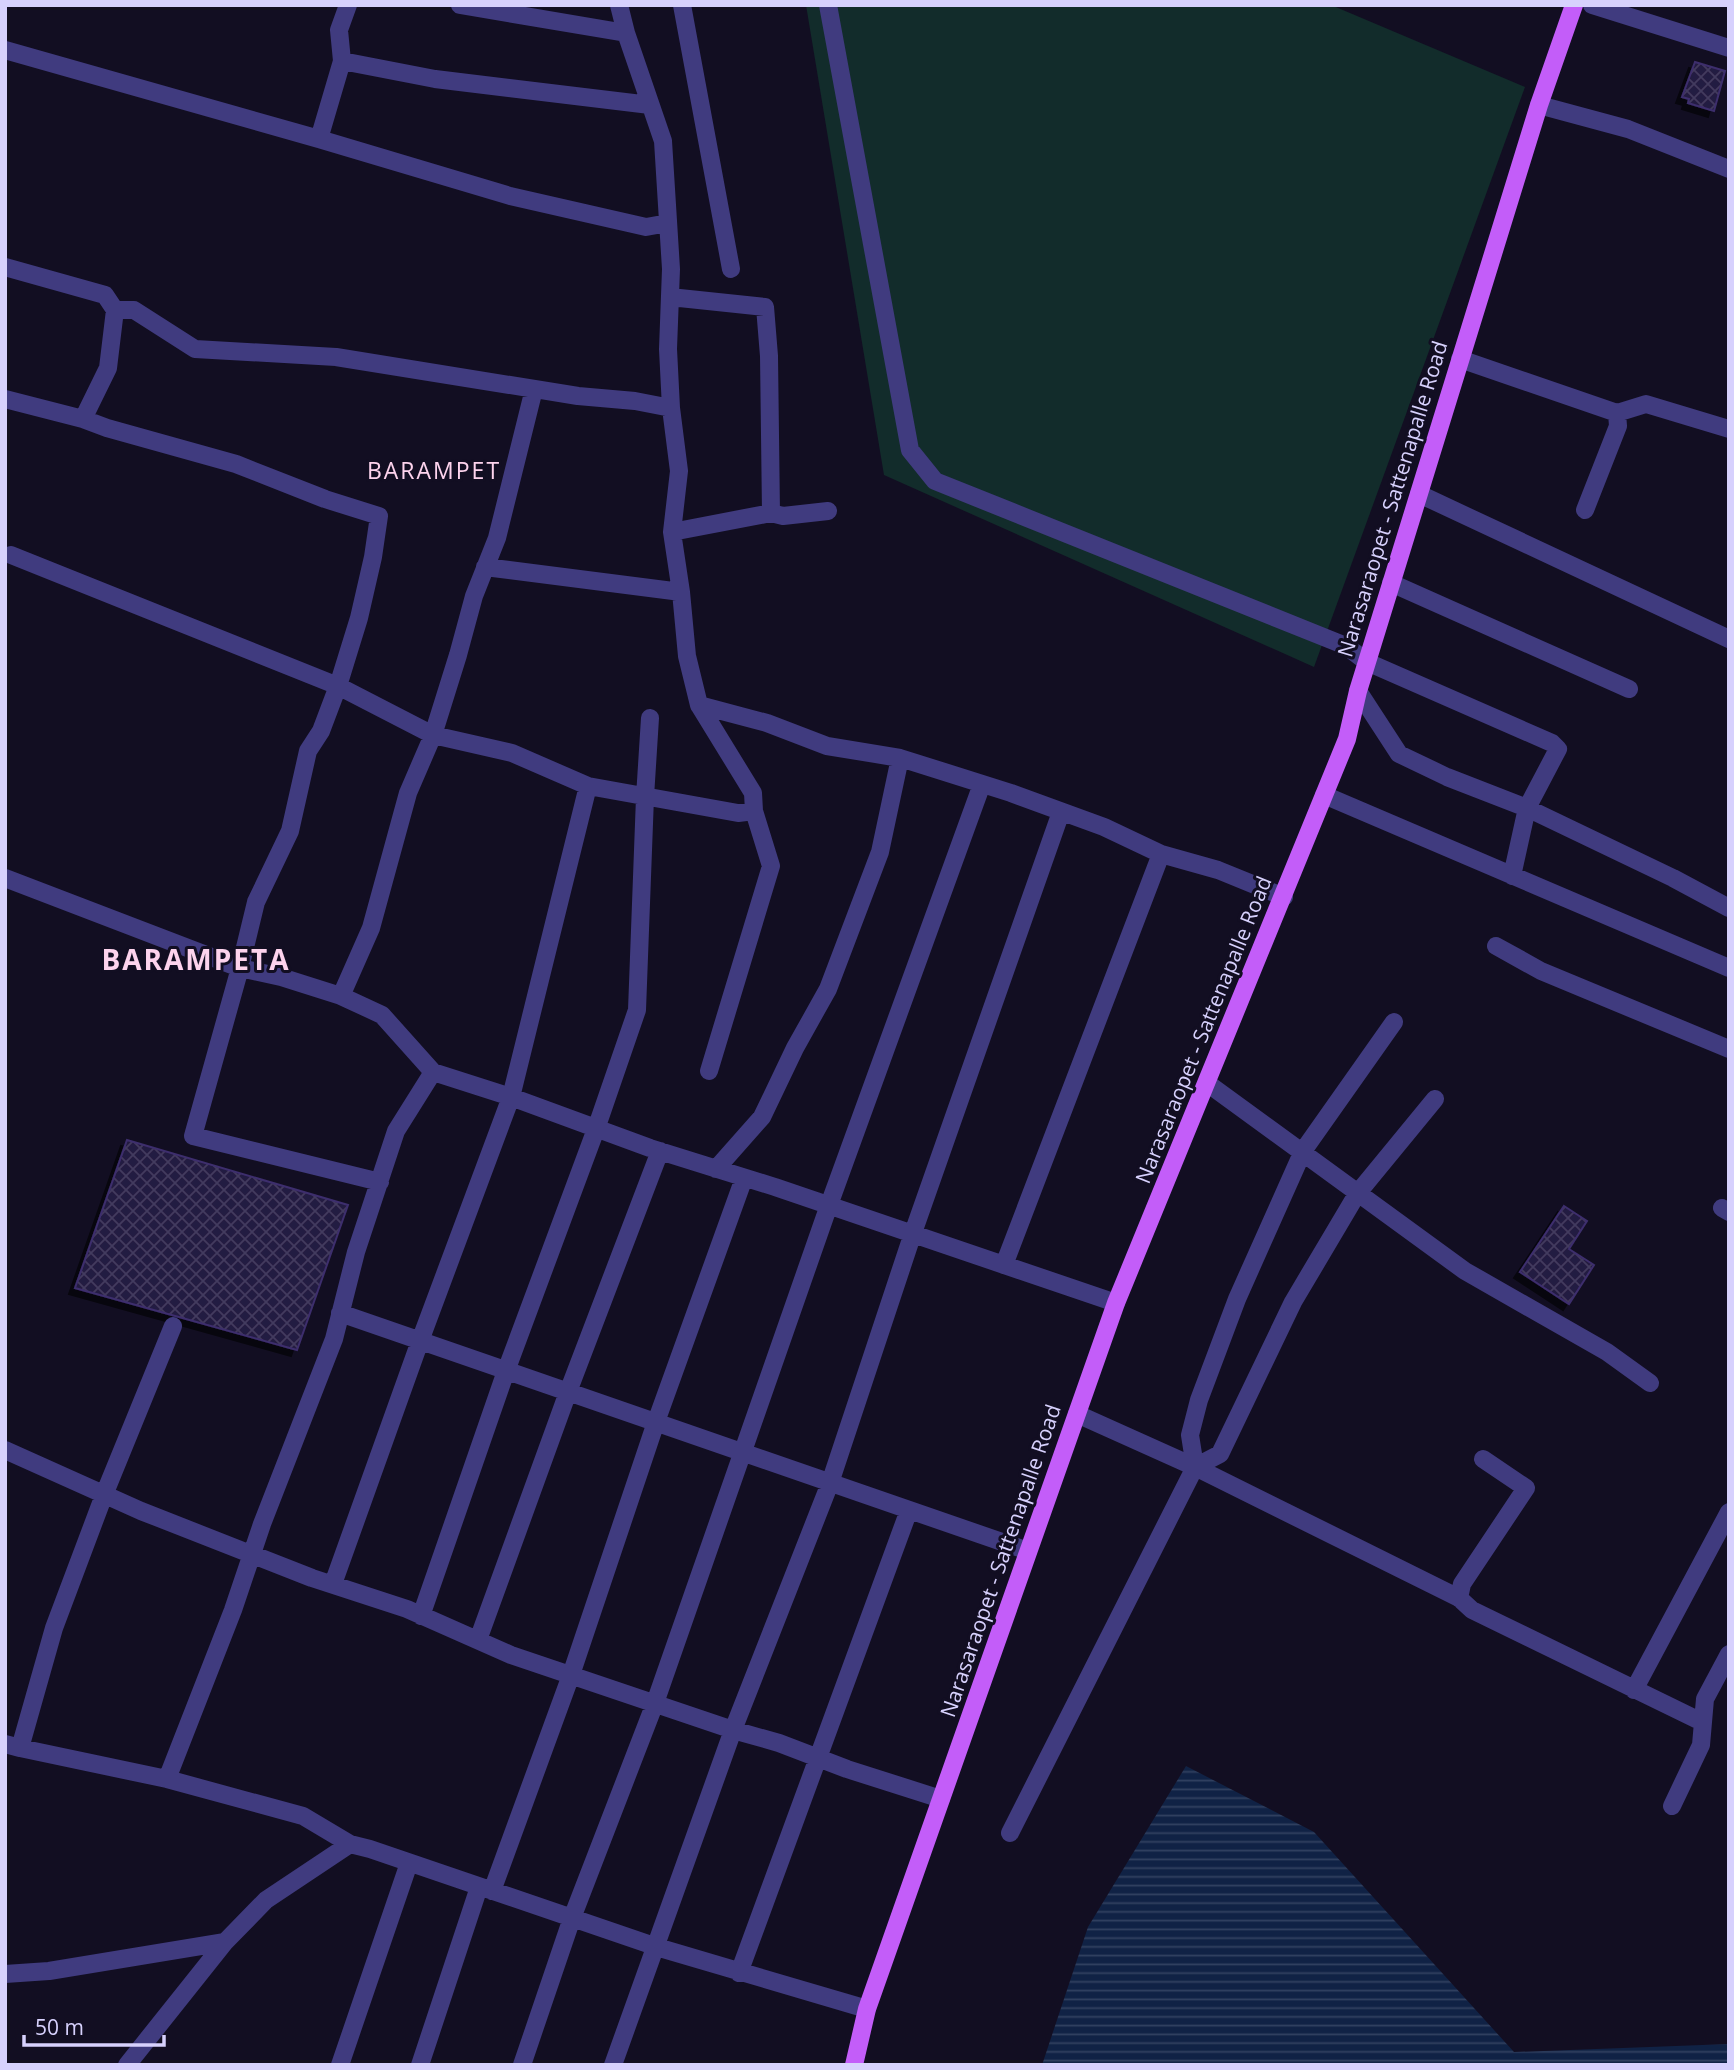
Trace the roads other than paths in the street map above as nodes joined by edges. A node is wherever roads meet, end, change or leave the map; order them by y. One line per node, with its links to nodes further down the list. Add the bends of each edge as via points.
1 (348, 5): 11 (street, via 339,30)
2 (460, 5): 8 (street)
3 (619, 5): 8 (street)
4 (682, 5): 18 (street)
5 (828, 5): 38 (street, via 910,450 935,481 1346,646)
6 (1574, 5): 13 (main road, Narasaraopet - Sattenapalle Road)
7 (1592, 5): 9 (street)
8 (626, 33): 12 (street)
9 (1729, 48)
10 (5, 50): 14 (street)
11 (342, 61): 12 (street, via 435,79); 14 (street)
12 (650, 105): 16 (street, via 663,141)
13 (1539, 105): 15 (street, via 1628,129); 21 (main road, Narasaraopet - Sattenapalle Road)
14 (319, 139): 16 (street, via 510,196 646,227)
15 (1729, 169)
16 (668, 223): 19 (street)
17 (5, 267): 20 (street, via 105,295)
18 (731, 269)
19 (670, 297): 24 (street); 31 (street, via 765,307)
20 (115, 310): 22 (street, via 134,310 195,349 337,357); 26 (street, via 108,368)
21 (1460, 359): 25 (street); 28 (main road, Narasaraopet - Sattenapalle Road)
22 (534, 389): 24 (street); 34 (street, via 497,538)
23 (5, 399): 26 (street)
24 (671, 408): 32 (street, via 679,471)
25 (1618, 413): 27 (street, via 1646,404); 29 (street, via 1618,426)
26 (83, 419): 39 (street, via 236,464 379,516 359,618)
27 (1729, 429)
28 (1419, 494): 35 (main road, Narasaraopet - Sattenapalle Road); 37 (street)
29 (1585, 510)
30 (828, 511): 31 (street)
31 (771, 513): 32 (street)
32 (672, 532): 36 (street)
33 (11, 555): 39 (street)
34 (485, 567): 36 (street); 44 (street)
35 (1391, 583): 38 (main road, Narasaraopet - Sattenapalle Road); 40 (street)
36 (681, 592): 42 (street, via 687,656)
37 (1729, 639)
38 (1367, 663): 41 (main road, Narasaraopet - Sattenapalle Road); 50 (street, via 1552,743 1558,749)
39 (338, 686): 44 (street); 59 (street, via 308,751 290,831 256,902)
40 (1629, 688)
41 (1358, 691): 48 (main road, Narasaraopet - Sattenapalle Road, via 1347,739); 50 (street, via 1399,754)
42 (699, 705): 45 (street, via 767,723 827,746); 51 (street, via 753,793)
43 (650, 718): 49 (street)
44 (433, 735): 47 (street, via 512,753); 61 (street, via 408,793 371,928)
45 (900, 758): 46 (street); 72 (street, via 880,852 828,989 762,1116)
46 (982, 784): 52 (street); 76 (street)
47 (587, 786): 49 (street); 67 (street)
48 (1324, 795): 54 (street); 56 (main road, Narasaraopet - Sattenapalle Road)
49 (645, 797): 51 (street, via 737,813); 69 (street, via 637,1010)
50 (1527, 807): 54 (street); 57 (street)
51 (754, 811): 64 (street, via 771,866)
52 (1060, 812): 53 (street); 77 (street)
53 (1161, 854): 56 (street, via 1218,870); 78 (street)
54 (1512, 876): 60 (street)
55 (5, 878): 59 (street)
56 (1284, 897): 66 (main road, Narasaraopet - Sattenapalle Road)
57 (1729, 908)
58 (1496, 946): 63 (street, via 1541,971)
59 (240, 968): 61 (street); 74 (street, via 193,1136)
60 (1729, 968)
61 (341, 996): 65 (street, via 382,1015)
62 (1394, 1022): 71 (street)
63 (1729, 1049)
64 (709, 1071)
65 (433, 1072): 67 (street); 74 (street, via 396,1131)
66 (1207, 1083): 71 (street); 79 (main road, Narasaraopet - Sattenapalle Road)
67 (511, 1097): 69 (street); 82 (street)
68 (1435, 1099): 75 (street)
69 (596, 1129): 70 (street); 83 (street)
70 (660, 1151): 72 (street); 85 (street)
71 (1303, 1151): 75 (street); 91 (street, via 1237,1299 1199,1400 1190,1434)
72 (716, 1169): 73 (street)
73 (744, 1178): 76 (street); 87 (street)
74 (380, 1182): 80 (street)
75 (1357, 1194): 84 (street, via 1465,1271 1606,1352); 91 (street, via 1293,1302 1220,1454)
76 (829, 1205): 77 (street); 89 (street)
77 (913, 1233): 78 (street); 92 (street)
78 (1004, 1265): 79 (street)
79 (1116, 1303): 86 (main road, Narasaraopet - Sattenapalle Road)
80 (340, 1313): 82 (street); 97 (street)
81 (173, 1326): 93 (street)
82 (420, 1341): 83 (street); 98 (street)
83 (506, 1371): 85 (street); 100 (street)
84 (1650, 1383)
85 (568, 1392): 87 (street); 101 (street)
86 (1077, 1415): 91 (street); 96 (main road, Narasaraopet - Sattenapalle Road)
87 (656, 1422): 89 (street); 103 (street)
88 (5, 1450): 93 (street)
89 (743, 1452): 92 (street); 105 (street)
90 (1483, 1459): 99 (street, via 1526,1488 1462,1584)
91 (1195, 1467): 99 (street); 113 (street)
92 (830, 1483): 94 (street); 107 (street)
93 (104, 1495): 97 (street); 108 (street)
94 (909, 1510): 96 (street); 109 (street)
95 (1729, 1511): 104 (street)
96 (1028, 1551): 111 (main road, Narasaraopet - Sattenapalle Road)
97 (253, 1555): 98 (street); 110 (street)
98 (333, 1584): 100 (street)
99 (1459, 1598): 104 (street, via 1472,1610)
100 (421, 1616): 101 (street)
101 (478, 1640): 103 (street)
102 (1729, 1654): 106 (street, via 1705,1699)
103 (571, 1675): 105 (street); 116 (street)
104 (1634, 1690): 106 (street)
105 (655, 1703): 107 (street); 117 (street)
106 (1702, 1723): 112 (street, via 1702,1745)
107 (733, 1730): 109 (street); 119 (street)
108 (13, 1746): 110 (street)
109 (818, 1758): 111 (street); 120 (street)
110 (167, 1779): 114 (street, via 303,1816)
111 (941, 1799): 122 (main road, Narasaraopet - Sattenapalle Road)
112 (1672, 1806)
113 (1010, 1833)
114 (350, 1844): 115 (street); 118 (street, via 266,1900)
115 (409, 1863): 116 (street); 124 (street)
116 (486, 1889): 117 (street); 125 (street)
117 (572, 1918): 119 (street); 126 (street)
118 (225, 1942): 121 (street); 123 (street)
119 (656, 1946): 120 (street); 127 (street)
120 (739, 1973): 122 (street)
121 (5, 1974)
122 (867, 2009): 128 (main road, Narasaraopet - Sattenapalle Road)
123 (127, 2065)
124 (340, 2065)
125 (421, 2065)
126 (522, 2065)
127 (613, 2065)
128 (854, 2065)

